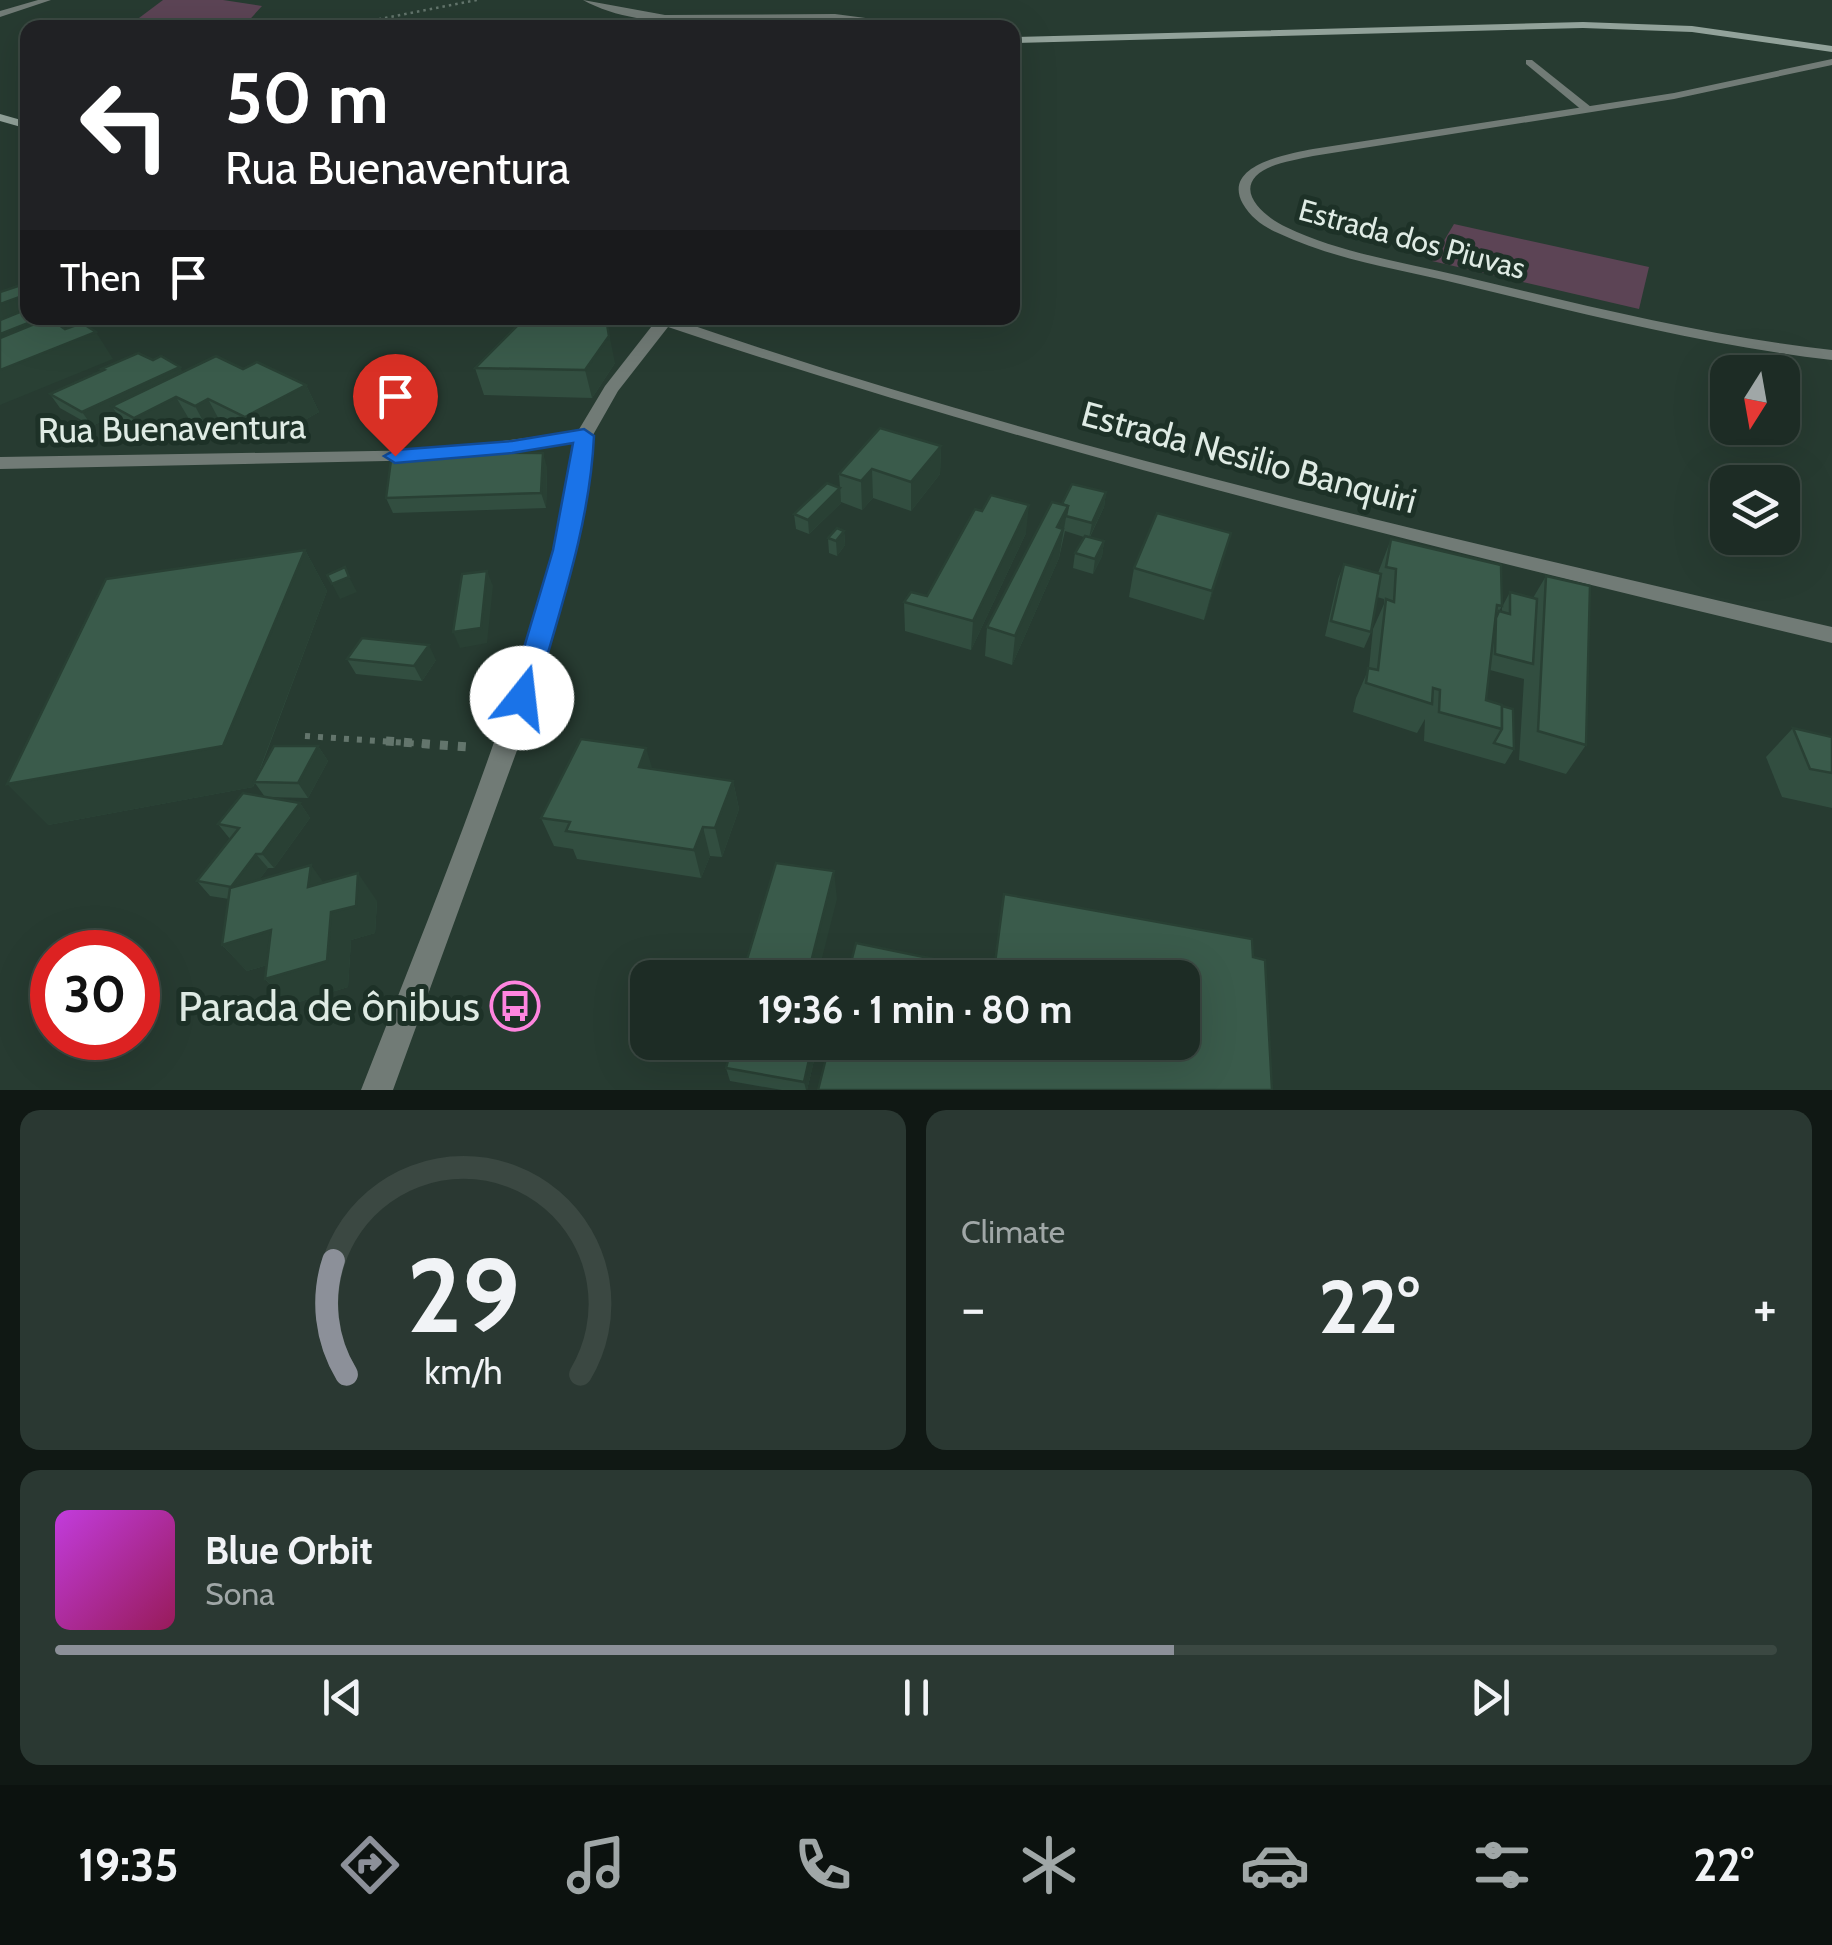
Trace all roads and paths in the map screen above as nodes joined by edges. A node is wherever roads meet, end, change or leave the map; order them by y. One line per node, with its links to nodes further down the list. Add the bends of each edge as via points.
1 (47, 0): 4 (street)
2 (477, 0): 5 (path)
3 (586, 0): 6 (street, via 648,16)
4 (0, 14)
5 (375, 20)
6 (869, 20)
7 (1020, 40): 8 (street, via 1583,25 1692,29)
8 (1832, 50)
9 (1529, 62): 11 (street)
10 (1832, 62): 11 (street, Estrada dos Piuvas, via 1713,91)
11 (1586, 109): 14 (street, Estrada dos Piuvas, via 1292,158 1256,170 1243,191 1266,222 1326,247 1622,320)
12 (657, 325): 15 (street)
13 (680, 325): 17 (street, Estrada Nesilio Banquiri, via 940,408 1439,542)
14 (1832, 355)
15 (584, 436): 16 (street, Rua Buenaventura, via 434,456); 20 (street, via 565,550 511,734)
16 (0, 463)
17 (1832, 635)
18 (305, 736): 19 (path)
19 (470, 747)
20 (377, 1090)

